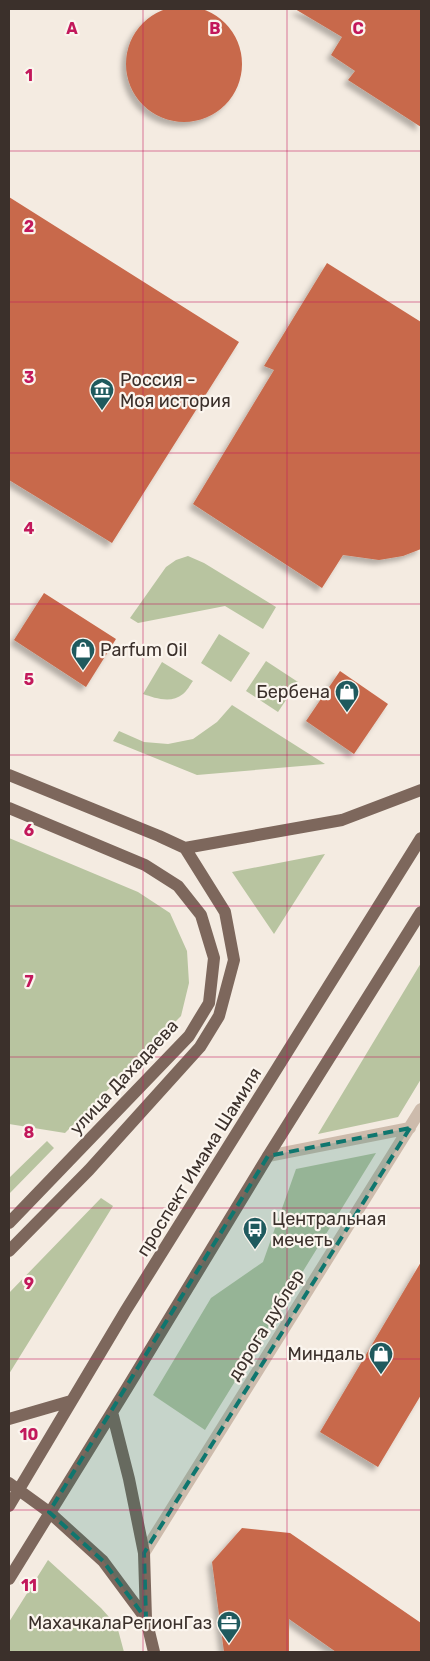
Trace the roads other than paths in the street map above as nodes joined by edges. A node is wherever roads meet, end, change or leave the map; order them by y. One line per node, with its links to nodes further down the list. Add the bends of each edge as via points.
1 (9, 775): 5 (main road)
2 (421, 790): 5 (main road, via 342,820)
3 (9, 808): 10 (main road, улица Дахадаева, via 145,865 178,886 201,915 214,958 208,1002 189,1036)
4 (421, 838): 12 (main road, проспект Имама Шамиля)
5 (186, 848): 11 (main road, улица Дахадаева, via 225,912 234,960 219,1016 200,1047 89,1170)
6 (421, 912): 9 (main road)
7 (420, 1112): 8 (street, дорога дублер)
8 (410, 1128): 9 (street); 18 (street, дорога дублер)
9 (268, 1156): 13 (main road)
10 (9, 1224)
11 (9, 1251)
12 (71, 1401): 14 (main road); 15 (main road, проспект Имама Шамиля)
13 (112, 1412): 17 (main road); 18 (main road)
14 (9, 1419)
15 (14, 1487): 16 (main road, проспект Имама Шамиля); 17 (main road)
16 (9, 1506)
17 (49, 1512): 19 (main road); 20 (main road, via 103,1561)
18 (144, 1553): 20 (main road)
19 (9, 1578)
20 (146, 1619): 21 (main road)
21 (154, 1652)

